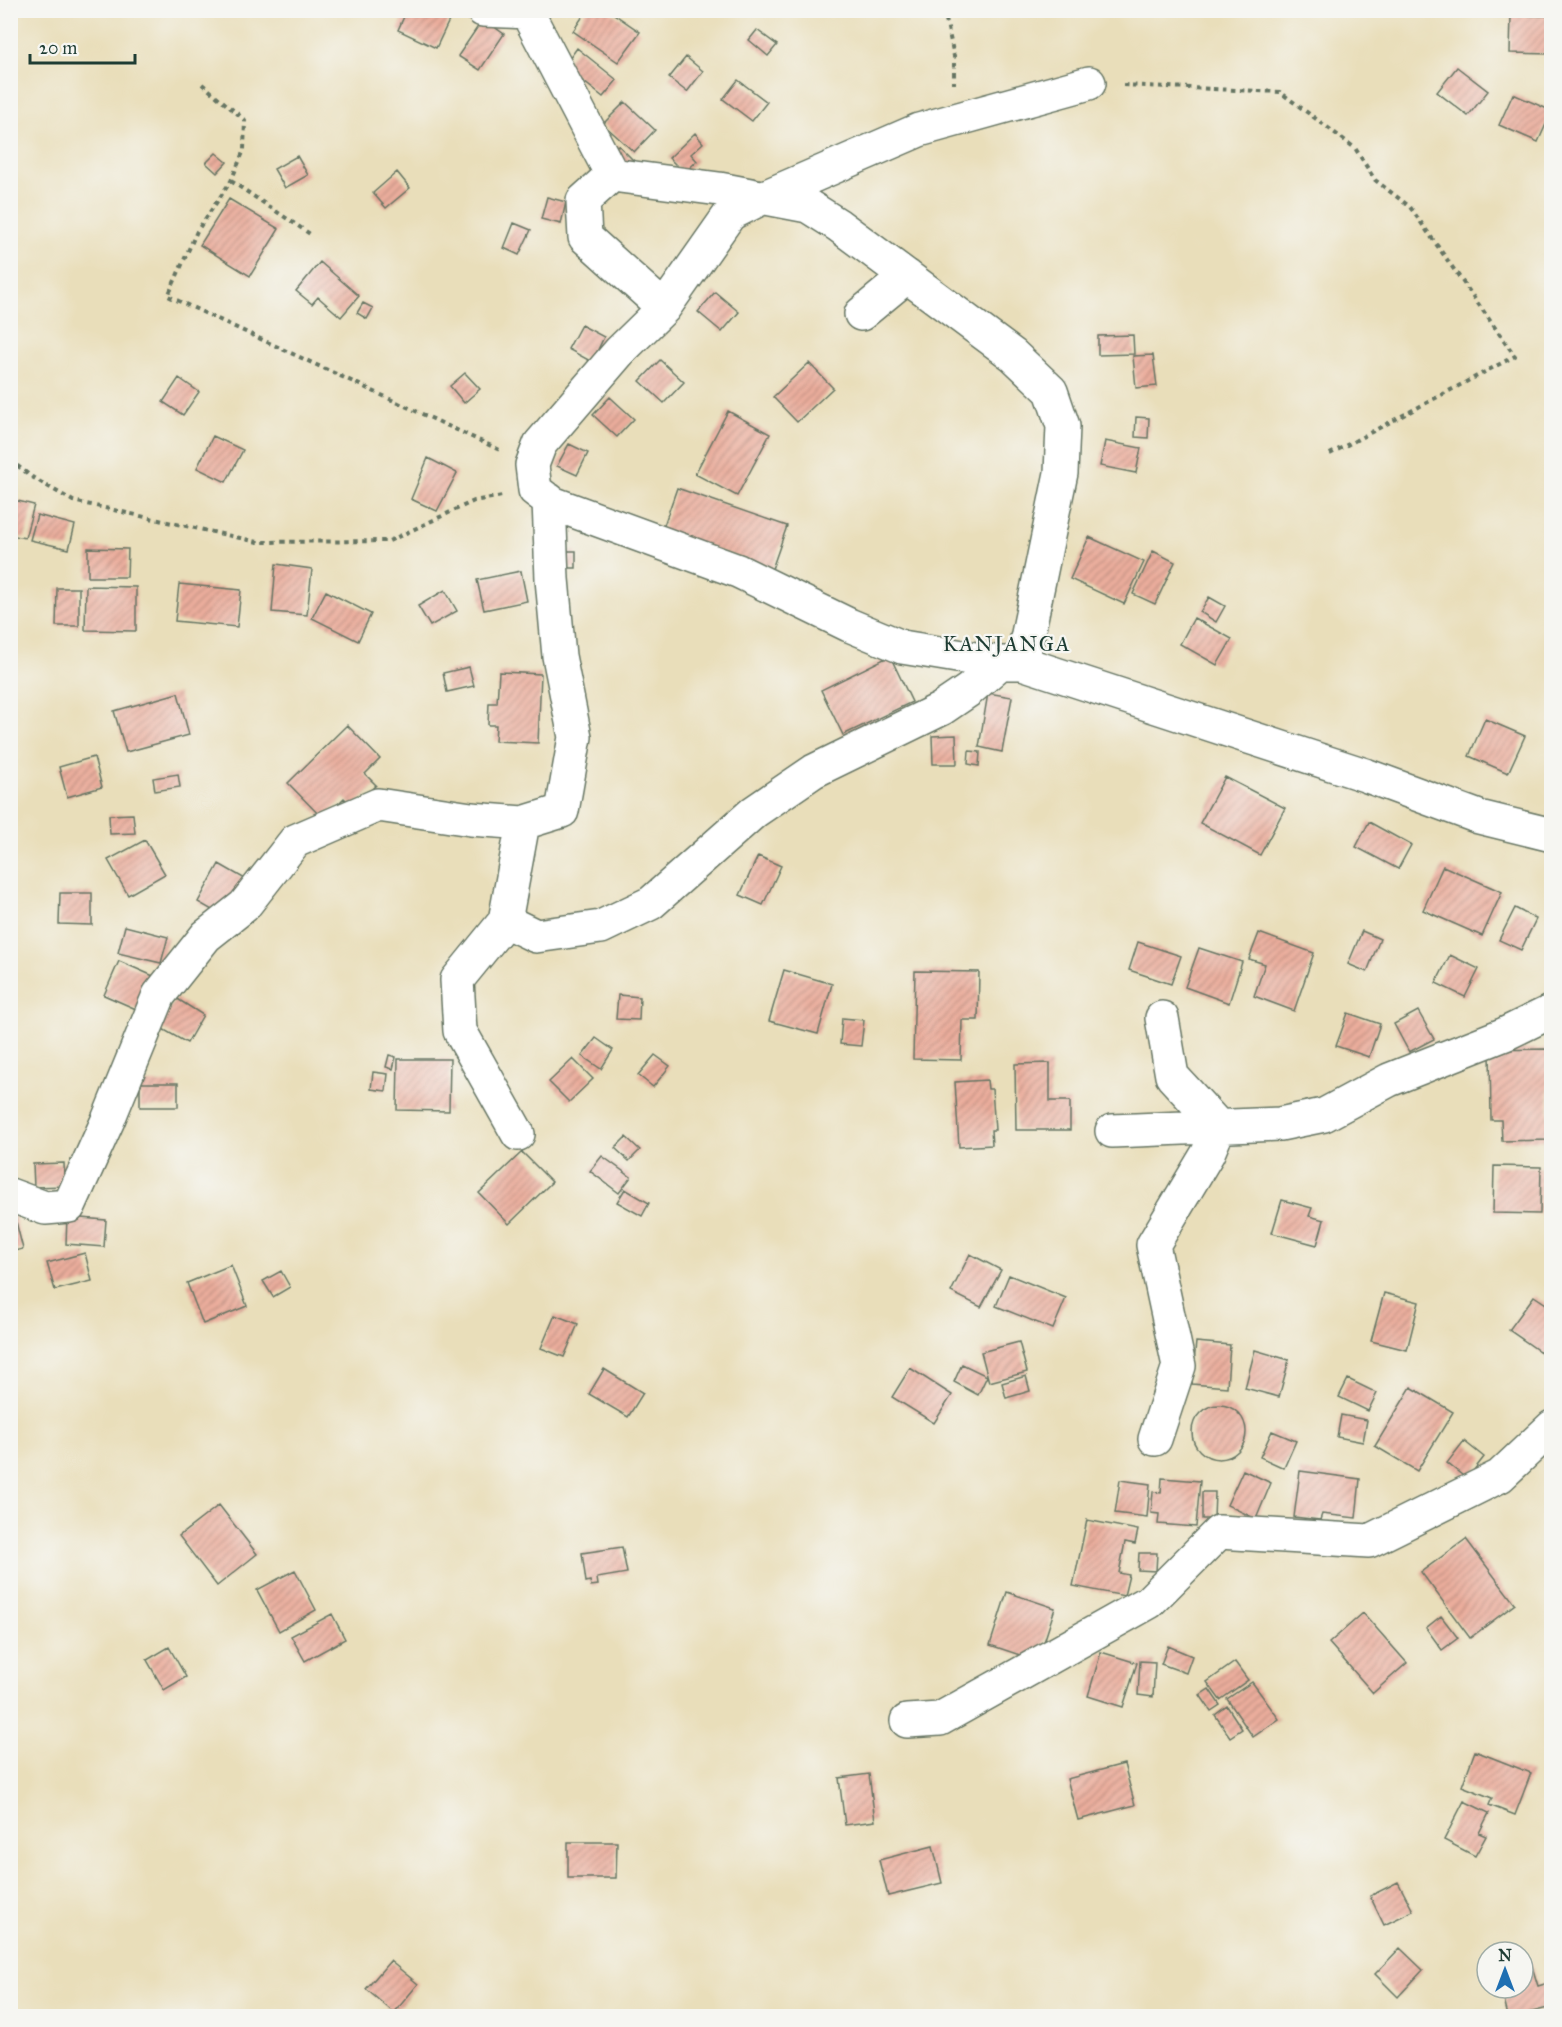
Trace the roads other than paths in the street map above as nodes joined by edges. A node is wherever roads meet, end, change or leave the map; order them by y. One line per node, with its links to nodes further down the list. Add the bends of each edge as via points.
1 (483, 10): 3 (street, via 527,12)
2 (1089, 83): 4 (street, via 919,130)
3 (612, 175): 4 (street); 6 (street, via 583,201 585,237)
4 (762, 198): 5 (street, via 808,206); 6 (street, via 730,214)
5 (907, 276): 7 (street); 9 (street, via 1021,362 1051,391 1063,426 1061,473)
6 (664, 308): 8 (street, via 620,351 540,444)
7 (861, 314)
8 (539, 485): 9 (street, via 902,646); 10 (street, via 559,656 575,737 562,811)
9 (1011, 663): 11 (street, via 1365,775 1479,817); 12 (street, via 941,709 814,771 754,812 651,903 601,927 536,936)
10 (523, 823): 12 (street); 18 (street, via 378,806 295,841 244,906 206,936 159,995 69,1206 45,1208)
11 (1551, 835)
12 (505, 921): 17 (street, via 457,980 460,1031)
13 (1551, 1011): 15 (street, via 1505,1034 1389,1080 1324,1115 1280,1124)
14 (1162, 1018): 15 (street, via 1172,1077)
15 (1219, 1127): 16 (street); 20 (street, via 1208,1153 1153,1245 1179,1366)
16 (1112, 1131)
17 (518, 1134)
18 (10, 1195)
19 (1551, 1427): 21 (street, via 1500,1476 1369,1540 1219,1532 1149,1602 940,1719)
20 (1155, 1439)
21 (907, 1721)

